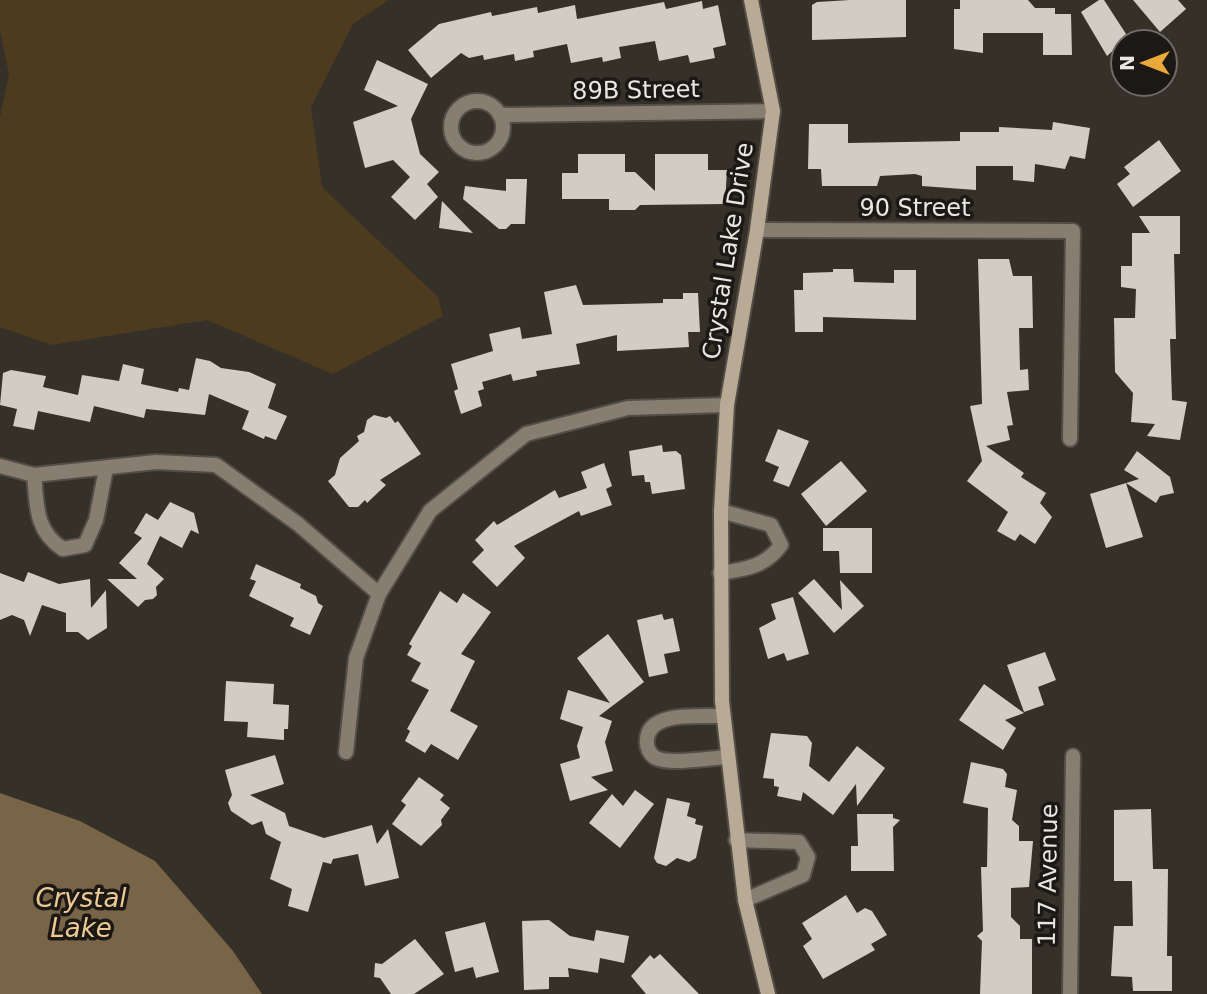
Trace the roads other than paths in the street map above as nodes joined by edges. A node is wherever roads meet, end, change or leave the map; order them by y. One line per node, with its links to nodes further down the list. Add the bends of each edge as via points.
1 (751, 0): 2 (street, Crystal Lake Drive)
2 (773, 111): 3 (street, 89B Street); 4 (street, Crystal Lake Drive)
3 (500, 115)
4 (757, 230): 5 (street, Crystal Lake Drive); 6 (street, 90 Street, via 1073,231)
5 (727, 405): 10 (street, Crystal Lake Drive); 12 (street, via 628,408 526,434 430,510)
6 (1070, 439)
7 (0, 466): 9 (street)
8 (106, 469): 9 (street); 9 (street, via 96,520 85,545 63,549 39,524); 12 (street, via 177,461 216,464 298,524)
9 (33, 475)
10 (721, 511): 11 (street, Crystal Lake Drive); 11 (street, via 771,525 781,545 756,567)
11 (720, 573): 13 (street, Crystal Lake Drive)
12 (379, 594): 14 (street, via 356,658)
13 (723, 716): 16 (street, Crystal Lake Drive); 16 (street, via 661,720 650,729 647,740 656,758)
14 (346, 752)
15 (1073, 756): 20 (street, 117 Avenue)
16 (727, 757): 17 (street, Crystal Lake Drive)
17 (736, 840): 18 (street, Crystal Lake Drive); 18 (street, via 799,842 808,857 803,875)
18 (745, 900): 19 (street, Crystal Lake Drive)
19 (768, 994)
20 (1070, 994)

